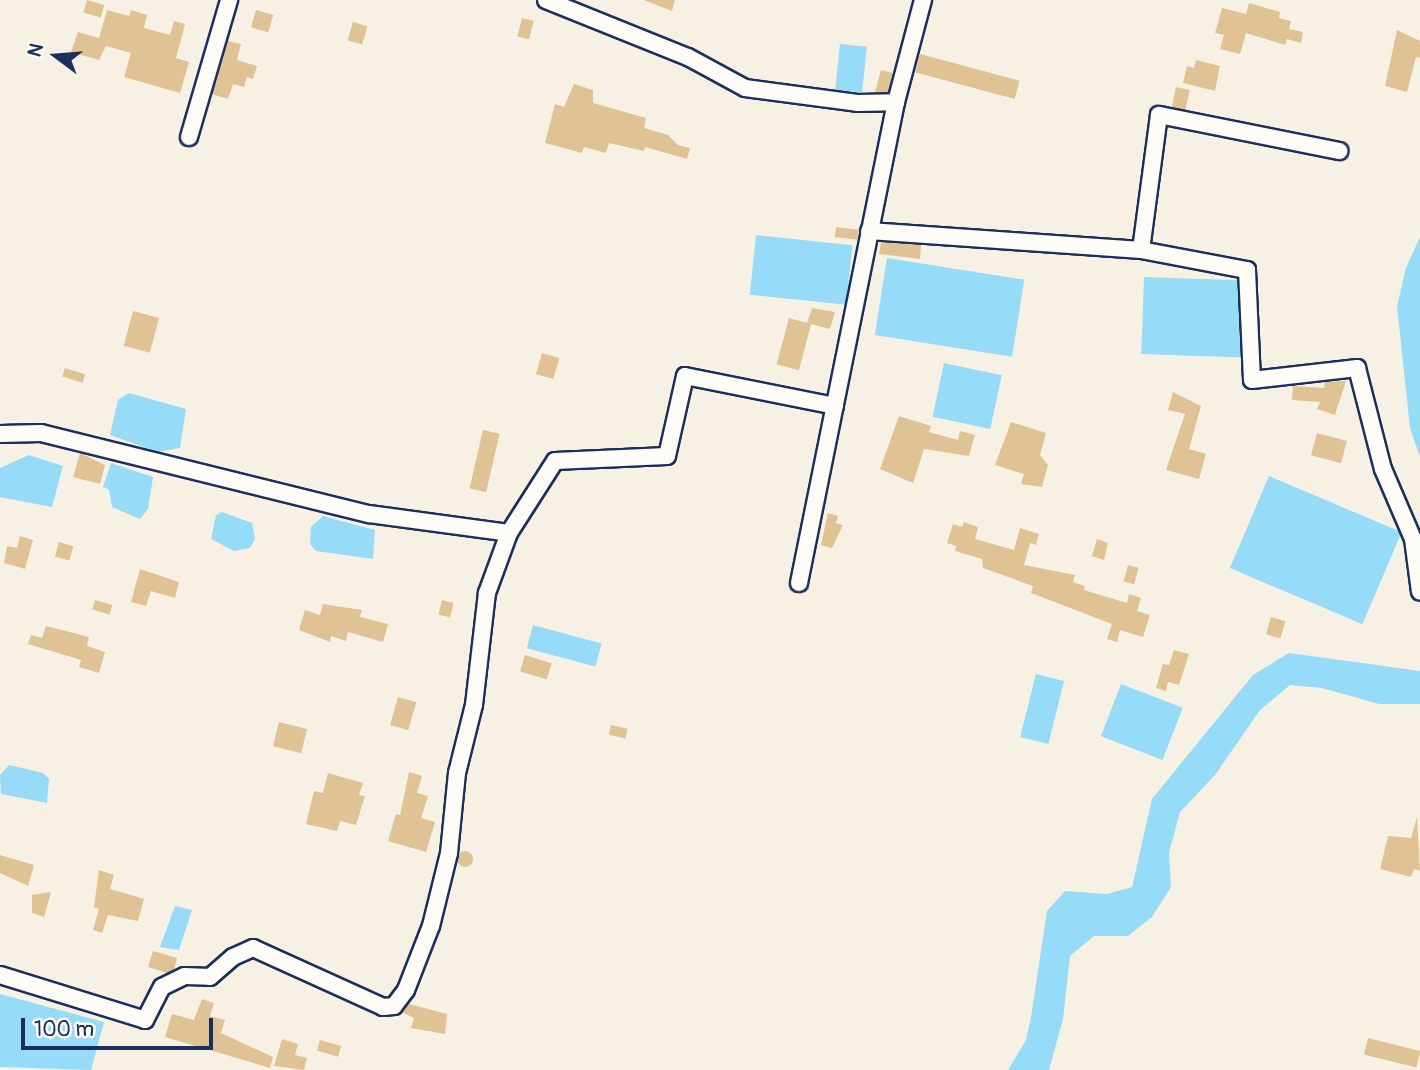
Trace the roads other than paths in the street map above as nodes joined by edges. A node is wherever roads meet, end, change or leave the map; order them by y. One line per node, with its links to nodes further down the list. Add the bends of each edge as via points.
1 (229, 0): 5 (street)
2 (546, 0): 4 (street, via 688,57 745,88 857,103)
3 (923, 0): 4 (street)
4 (896, 102): 7 (street)
5 (189, 137)
6 (1339, 151): 8 (street, via 1159,115)
7 (869, 231): 8 (street); 9 (street)
8 (1141, 250): 13 (street, via 1247,270 1252,380 1357,368 1382,469 1413,538)
9 (835, 406): 11 (street, via 685,376 667,456 555,461); 12 (street)
10 (0, 434): 11 (street, via 41,433 369,514)
11 (509, 533): 14 (street, via 487,593 474,705 457,773 449,853 431,926 406,990 394,1006 383,1007 253,948 210,976 185,976 162,987 145,1020)
12 (799, 583)
13 (1420, 592)
14 (0, 975)

